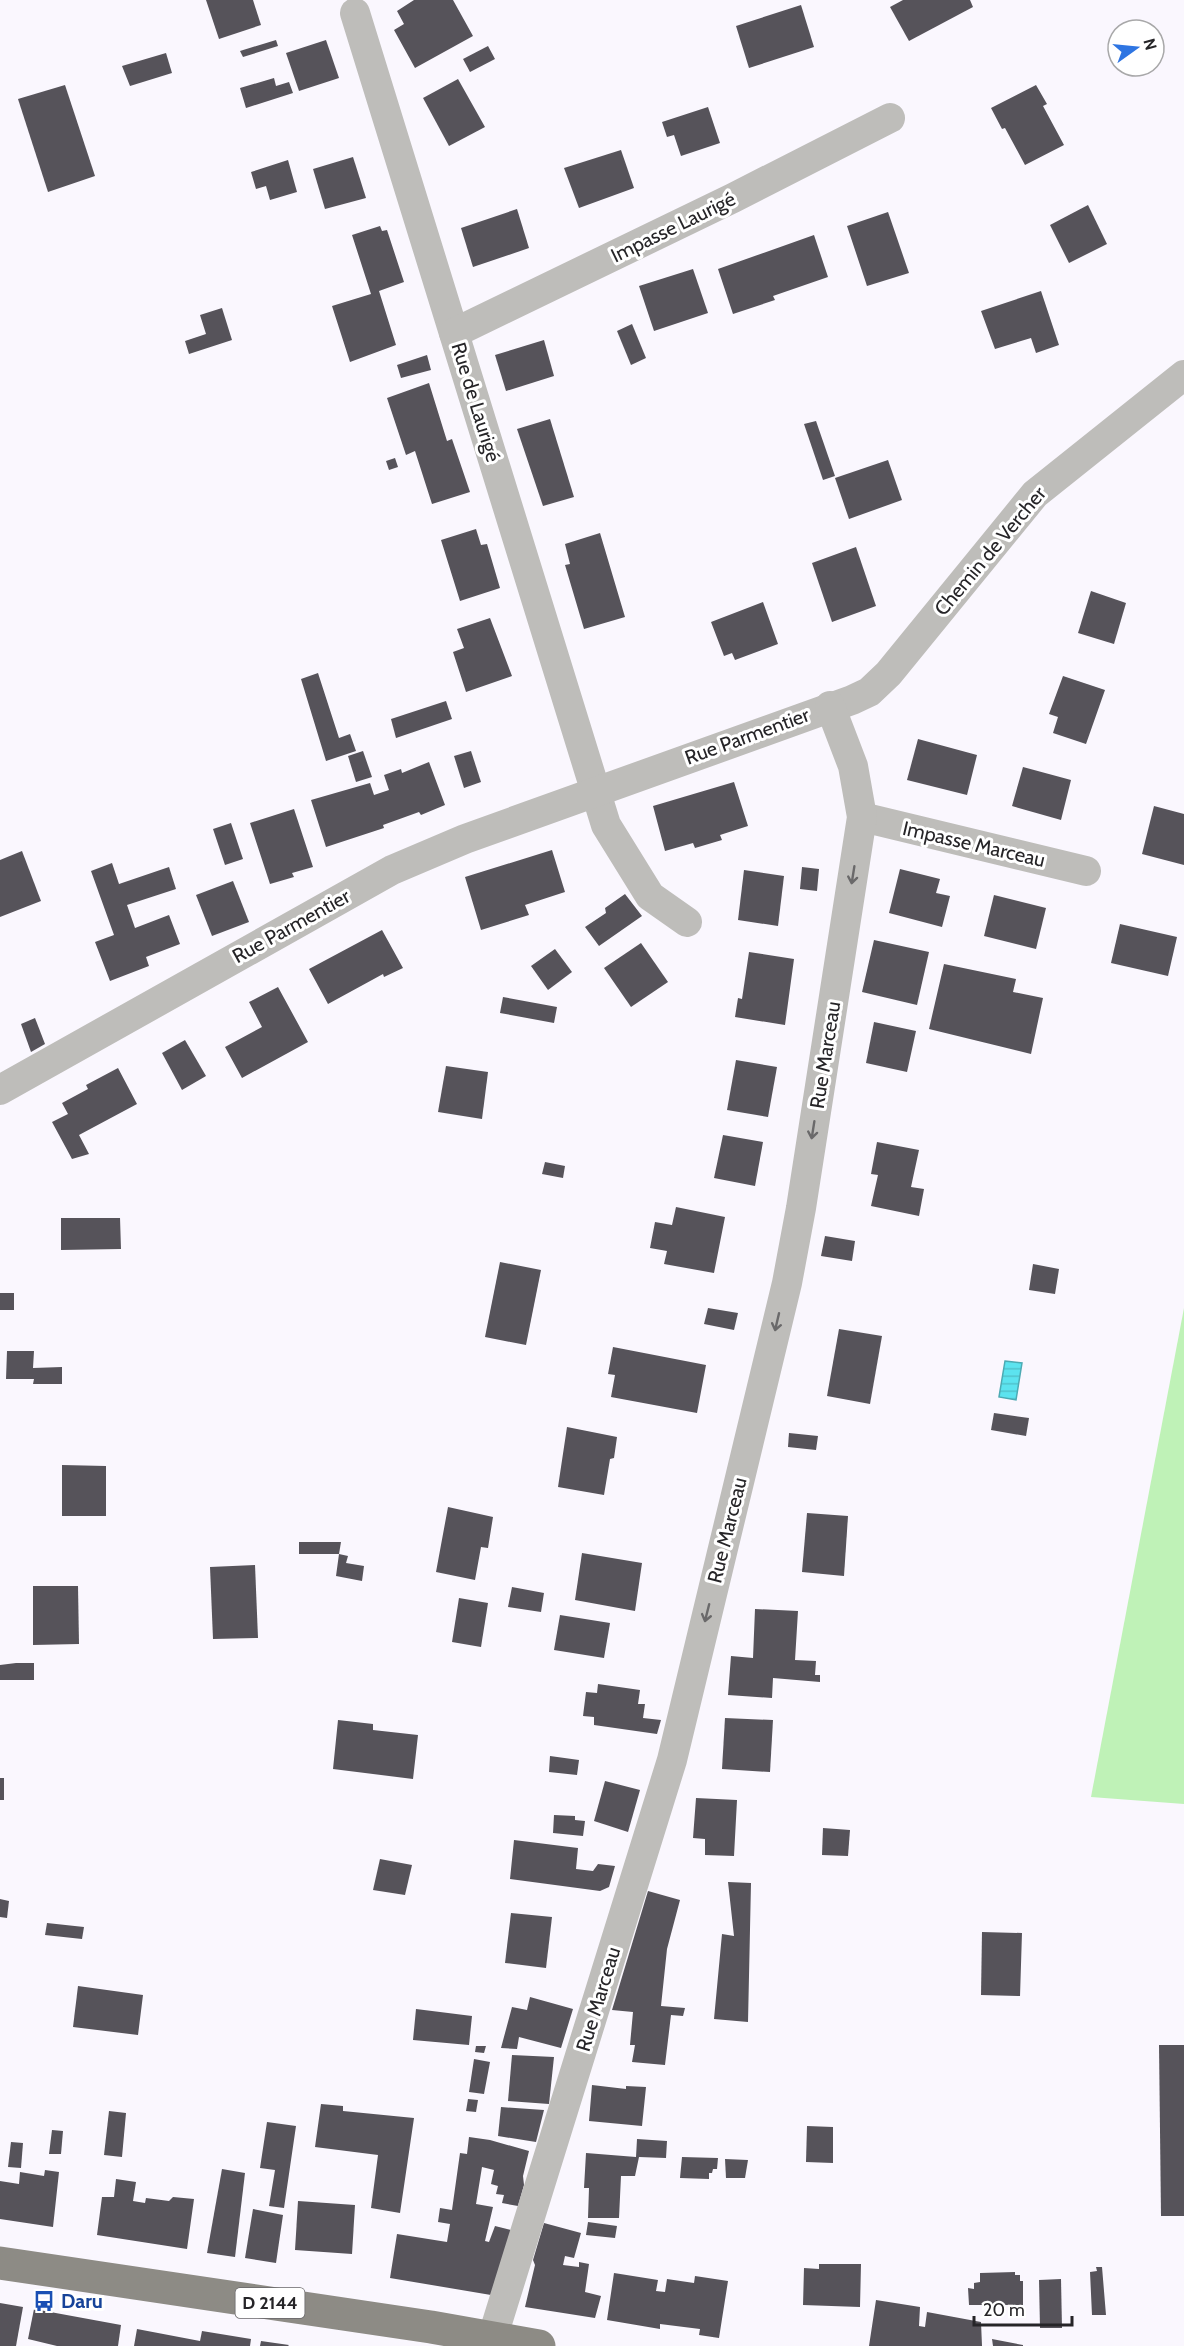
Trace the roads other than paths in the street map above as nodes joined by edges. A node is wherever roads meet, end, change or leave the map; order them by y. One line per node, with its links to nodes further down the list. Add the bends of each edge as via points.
1 (355, 13): 3 (street, Rue de Laurigé)
2 (890, 118): 3 (street, Impasse Laurigé)
3 (454, 333): 6 (street, Rue de Laurigé)
4 (1184, 375): 5 (street, Chemin de Vercher, via 1035,494 889,674 869,692)
5 (830, 706): 6 (street, Rue Parmentier); 7 (street, Rue Marceau, via 852,766)
6 (596, 791): 9 (street, via 606,825 650,896); 10 (street, Rue Parmentier, via 392,870)
7 (862, 817): 8 (street, Impasse Marceau); 12 (street, Rue Marceau, one-way to 12, via 787,1283 675,1748)
8 (1086, 871)
9 (687, 922)
10 (0, 1090)
11 (0, 2263): 12 (main road, D 2144)
12 (492, 2339): 13 (main road, D 2144)
13 (539, 2346)

